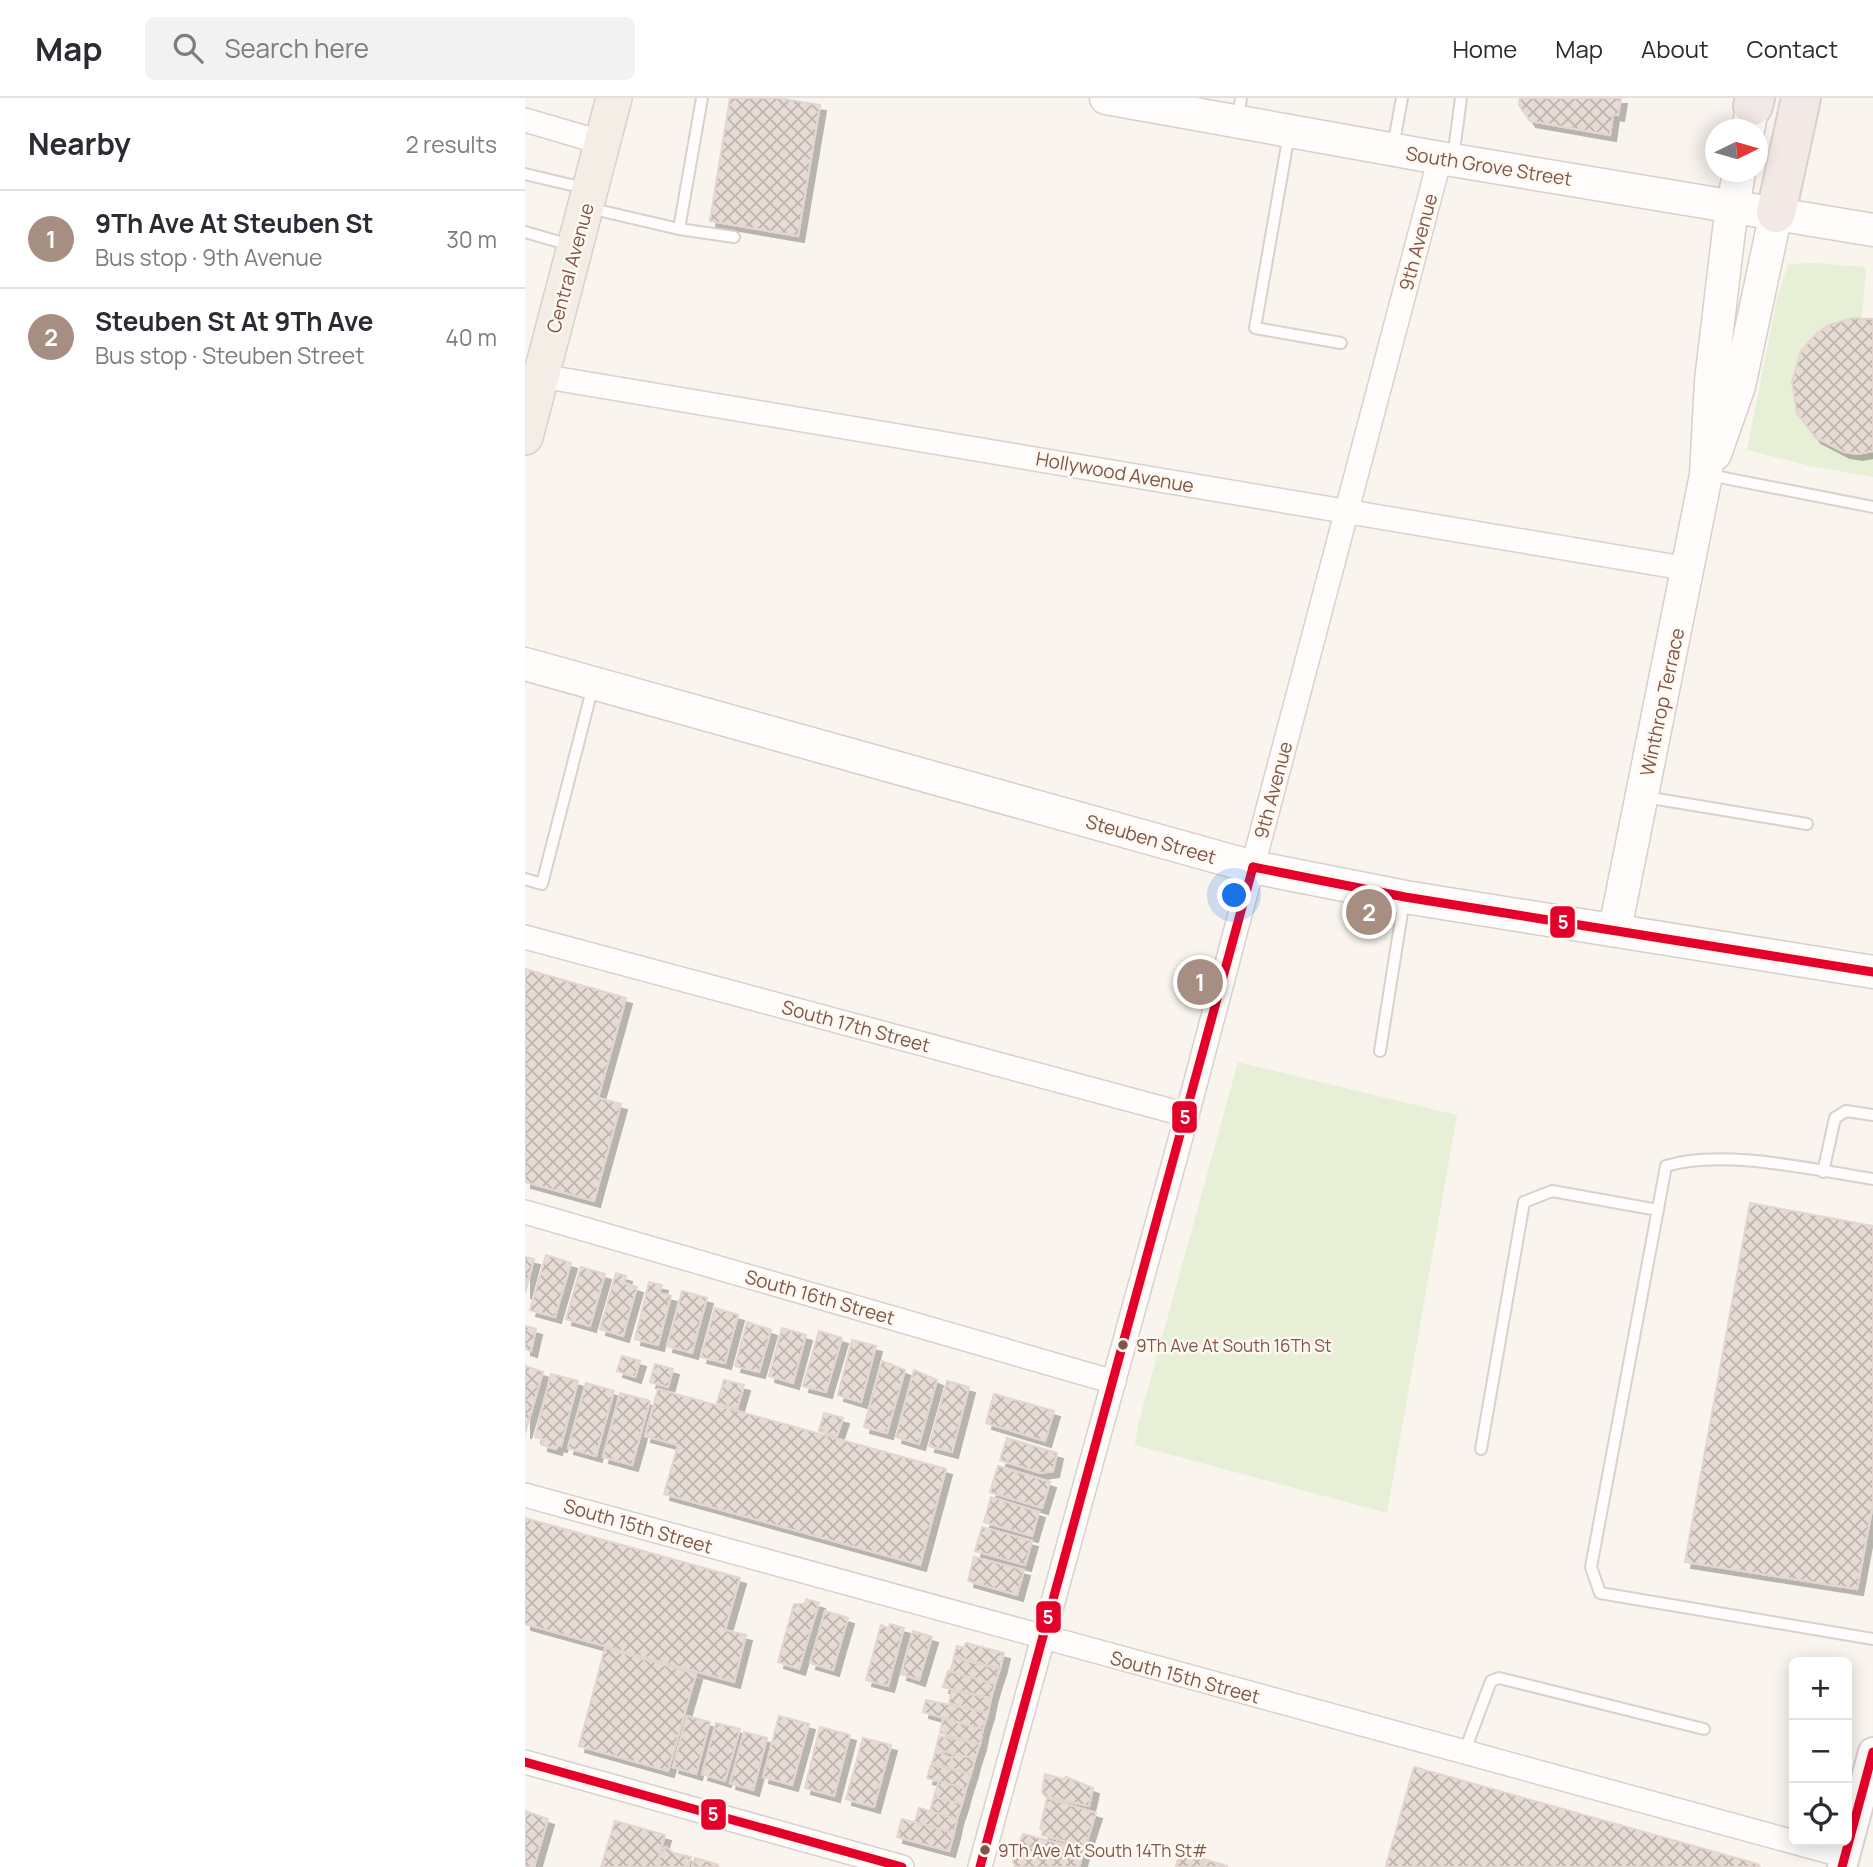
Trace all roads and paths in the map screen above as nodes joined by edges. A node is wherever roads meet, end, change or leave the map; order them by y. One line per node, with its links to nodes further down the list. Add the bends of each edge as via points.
1 (614, 98): 10 (main road, Central Avenue)
2 (702, 98): 18 (lane)
3 (1106, 98): 7 (main road, South Grove Street)
4 (1402, 98): 11 (lane)
5 (1461, 98): 12 (lane)
6 (1801, 98): 17 (highway)
7 (1239, 110): 9 (main road, South Grove Street)
8 (525, 120): 10 (street)
9 (1289, 131): 11 (main road, South Grove Street); 23 (lane, via 1255,328)
10 (603, 143): 15 (main road, Central Avenue)
11 (1393, 149): 12 (main road, South Grove Street)
12 (1446, 159): 16 (main road, South Grove Street); 28 (street, 9th Avenue)
13 (525, 174): 15 (lane)
14 (1737, 182): 16 (main road, Winthrop Terrace)
15 (588, 199): 18 (lane); 22 (main road, Central Avenue)
16 (1732, 205): 17 (main road, South Grove Street); 26 (main road, Winthrop Terrace, via 1711,381)
17 (1776, 213): 19 (main road, South Grove Street); 26 (main road, Winthrop Terrace, via 1738,386)
18 (679, 229): 21 (lane)
19 (1873, 230)
20 (525, 232): 22 (lane)
21 (734, 237)
22 (576, 246): 24 (main road, Central Avenue)
23 (1342, 343)
24 (534, 388): 25 (main road, Central Avenue); 28 (street, Hollywood Avenue)
25 (525, 437)
26 (1706, 475): 27 (lane); 29 (main road, Winthrop Terrace)
27 (1873, 507)
28 (1347, 511): 29 (street, Hollywood Avenue); 34 (street, 9th Avenue)
29 (1689, 569): 32 (main road, Winthrop Terrace)
30 (525, 664): 31 (main road, Steuben Street)
31 (593, 683): 34 (main road, Steuben Street); 35 (lane, via 542,884)
32 (1642, 797): 33 (lane); 37 (main road, Winthrop Terrace)
33 (1807, 824)
34 (1253, 867): 36 (main road, Steuben Street); 41 (street, 9th Avenue)
35 (525, 879)
36 (1405, 897): 37 (main road, Steuben Street); 40 (lane)
37 (1615, 929): 39 (main road, Steuben Street)
38 (525, 937): 41 (street, South 17th Street)
39 (1873, 972)
40 (1380, 1051)
41 (1187, 1115): 47 (street, 9th Avenue)
42 (1873, 1115): 43 (lane, via 1846,1111 1835,1118)
43 (1823, 1172): 44 (lane); 45 (lane, via 1688,1159 1666,1166)
44 (1873, 1179)
45 (1658, 1210): 48 (lane, via 1552,1191 1524,1202); 51 (lane, via 1591,1567 1600,1593)
46 (525, 1212): 47 (street, South 16th Street)
47 (1114, 1382): 50 (street, 9th Avenue)
48 (1481, 1449)
49 (525, 1495): 50 (street, South 15th Street)
50 (1044, 1639): 53 (street, South 15th Street); 58 (street, 9th Avenue)
51 (1873, 1639)
52 (1704, 1729): 53 (lane, via 1499,1678 1490,1681)
53 (1464, 1753): 56 (street, South 15th Street)
54 (1872, 1757): 56 (street)
55 (525, 1762): 57 (street)
56 (1844, 1862)
57 (902, 1867)
58 (980, 1867)

